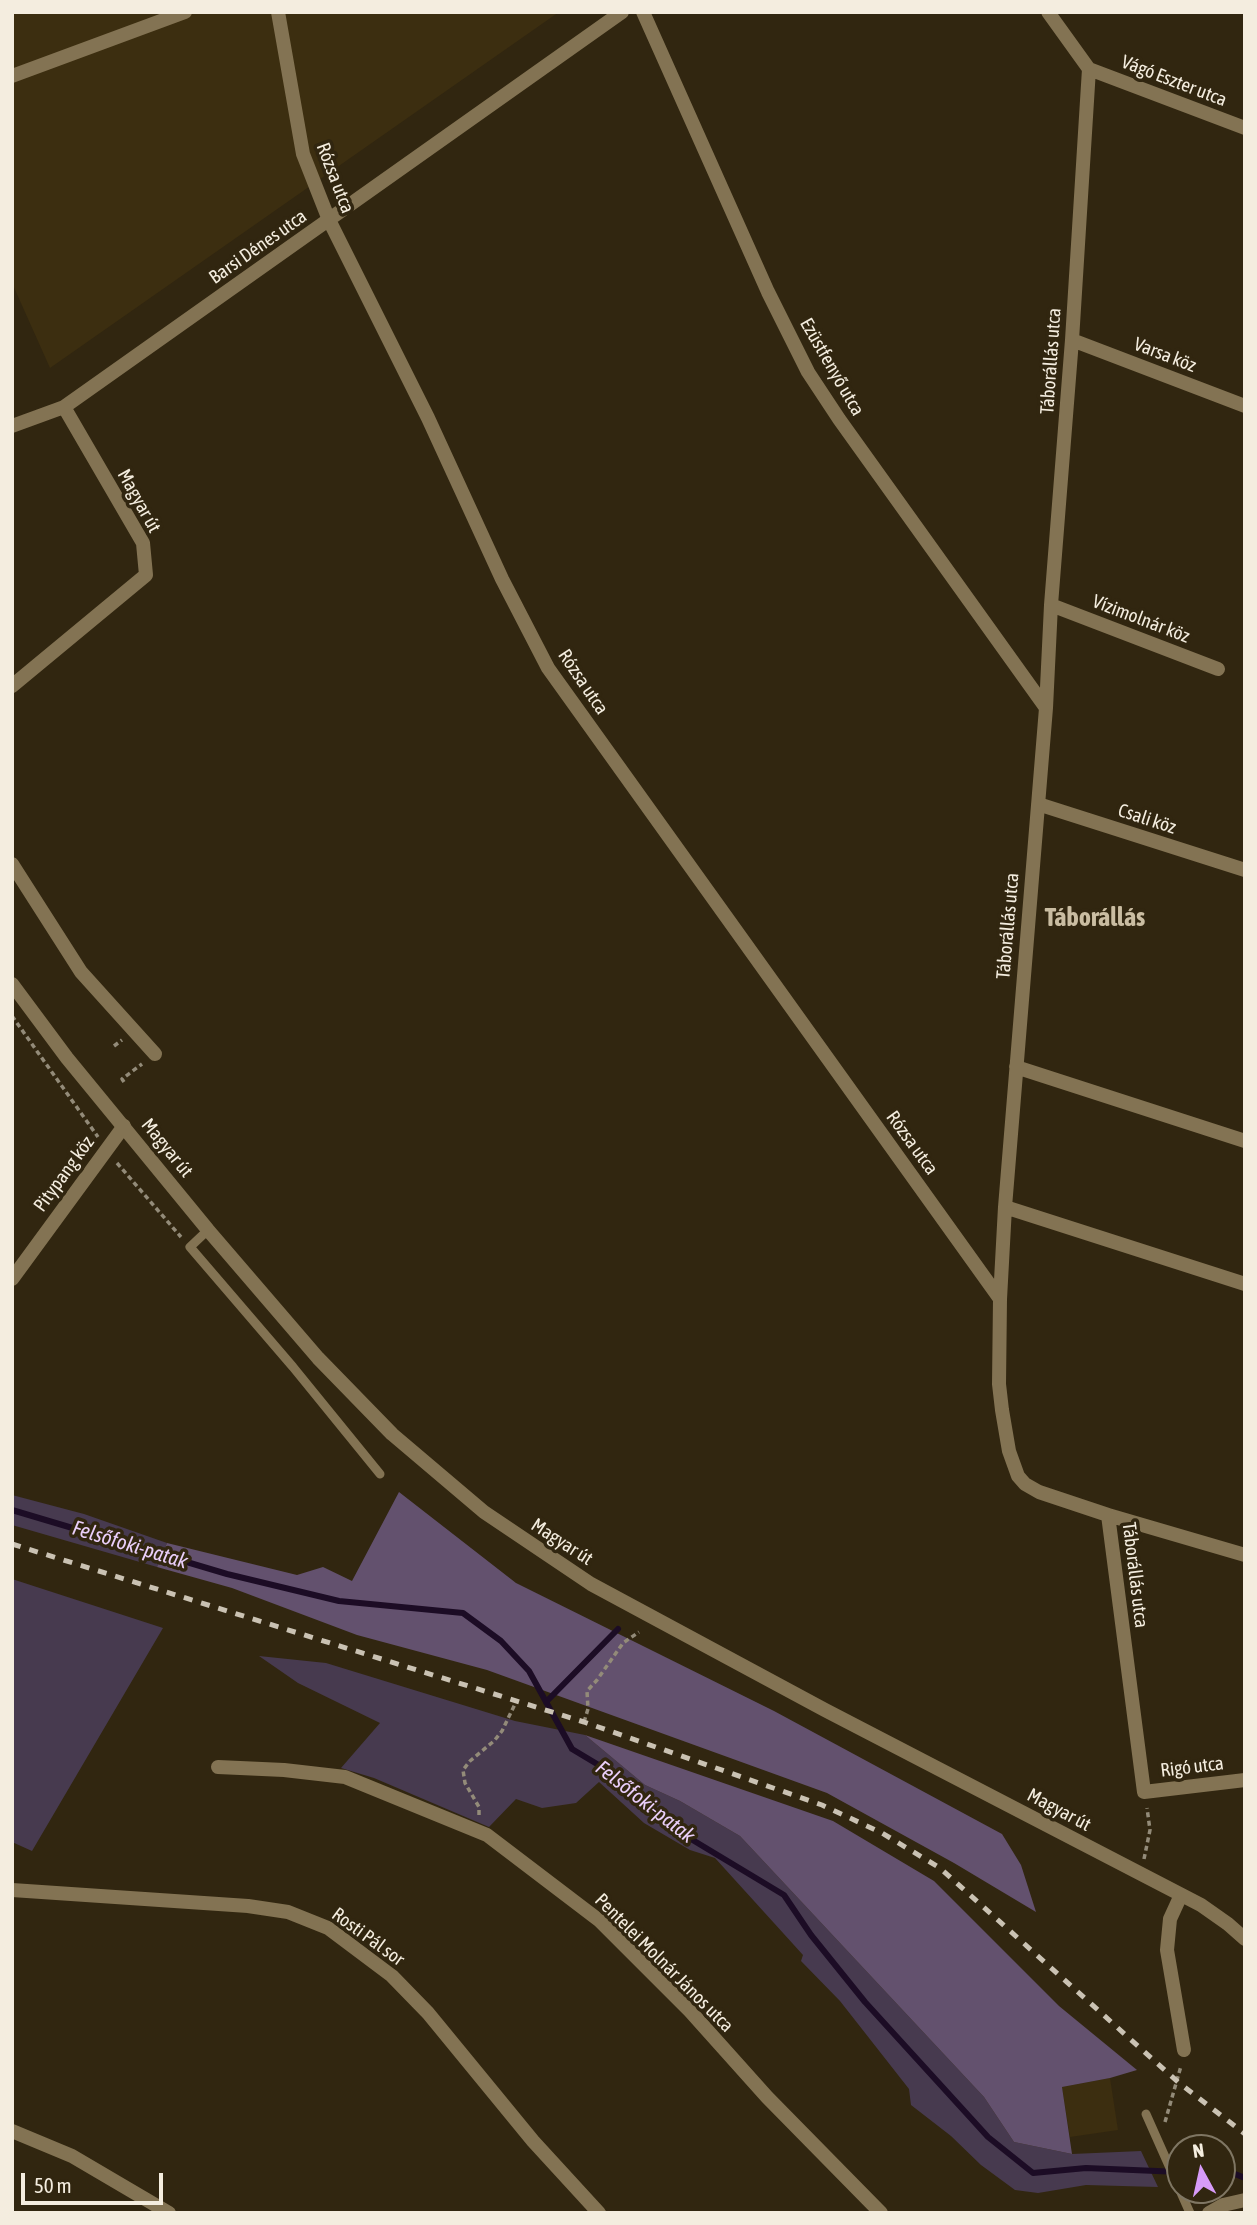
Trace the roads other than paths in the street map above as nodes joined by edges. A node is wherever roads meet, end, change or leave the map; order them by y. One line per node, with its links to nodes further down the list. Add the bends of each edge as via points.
1 (185, 12): 7 (street)
2 (278, 12): 9 (street, Rózsa utca, via 303,154)
3 (622, 12): 9 (street, Barsi Dénes utca)
4 (643, 12): 17 (street, Ezüstfenyő utca, via 808,372)
5 (1048, 12): 6 (street)
6 (1089, 69): 8 (street, Vágó Eszter utca); 10 (street, Táborállás utca)
7 (12, 76)
8 (1245, 128)
9 (329, 220): 12 (street, Barsi Dénes utca); 30 (street, Rózsa utca, via 548,668)
10 (1072, 340): 11 (street, Varsa köz); 14 (street, Táborállás utca)
11 (1245, 406)
12 (64, 407): 13 (street, Barsi Dénes utca); 16 (street, Magyar út, via 143,543 146,575)
13 (12, 426)
14 (1051, 605): 15 (street, Vízimolnár köz); 17 (street, Táborállás utca)
15 (1218, 669)
16 (12, 686)
17 (1046, 708): 18 (street, Táborállás utca)
18 (1038, 804): 20 (street, Csali köz); 23 (street, Táborállás utca)
19 (12, 864): 22 (street, via 81,972)
20 (1245, 870)
21 (12, 984): 24 (street, Magyar út)
22 (155, 1054)
23 (1016, 1067): 25 (street); 26 (street, Táborállás utca)
24 (124, 1126): 27 (street, Magyar út); 28 (street, Pitypang köz)
25 (1245, 1141)
26 (1005, 1207): 29 (street); 30 (street, Táborállás utca)
27 (208, 1230): 31 (lane, via 190,1247); 38 (street, Magyar út, via 318,1358 392,1434 528,1543 591,1584)
28 (12, 1279)
29 (1245, 1284)
30 (1000, 1299): 32 (street, Táborállás utca, via 999,1384 1009,1451 1018,1476 1039,1492)
31 (380, 1474)
32 (1108, 1515): 33 (street); 36 (street, Táborállás utca)
33 (1245, 1555)
34 (218, 1767): 46 (street, Pentelei Molnár János utca, via 345,1777 487,1835 600,1922)
35 (1245, 1780): 36 (street, Rigó utca)
36 (1144, 1792)
37 (12, 1891): 45 (street, Rosti Pál sor, via 248,1906 288,1912 328,1928 392,1976 428,2013)
38 (1181, 1895): 39 (street, Magyar út); 40 (street, via 1170,1919 1167,1950)
39 (1245, 1939)
40 (1184, 2050)
41 (1146, 2114): 47 (lane)
42 (12, 2132): 44 (street, via 72,2155)
43 (1245, 2200): 48 (street)
44 (169, 2213)
45 (599, 2213)
46 (881, 2213)
47 (1190, 2213)
48 (1209, 2213)

